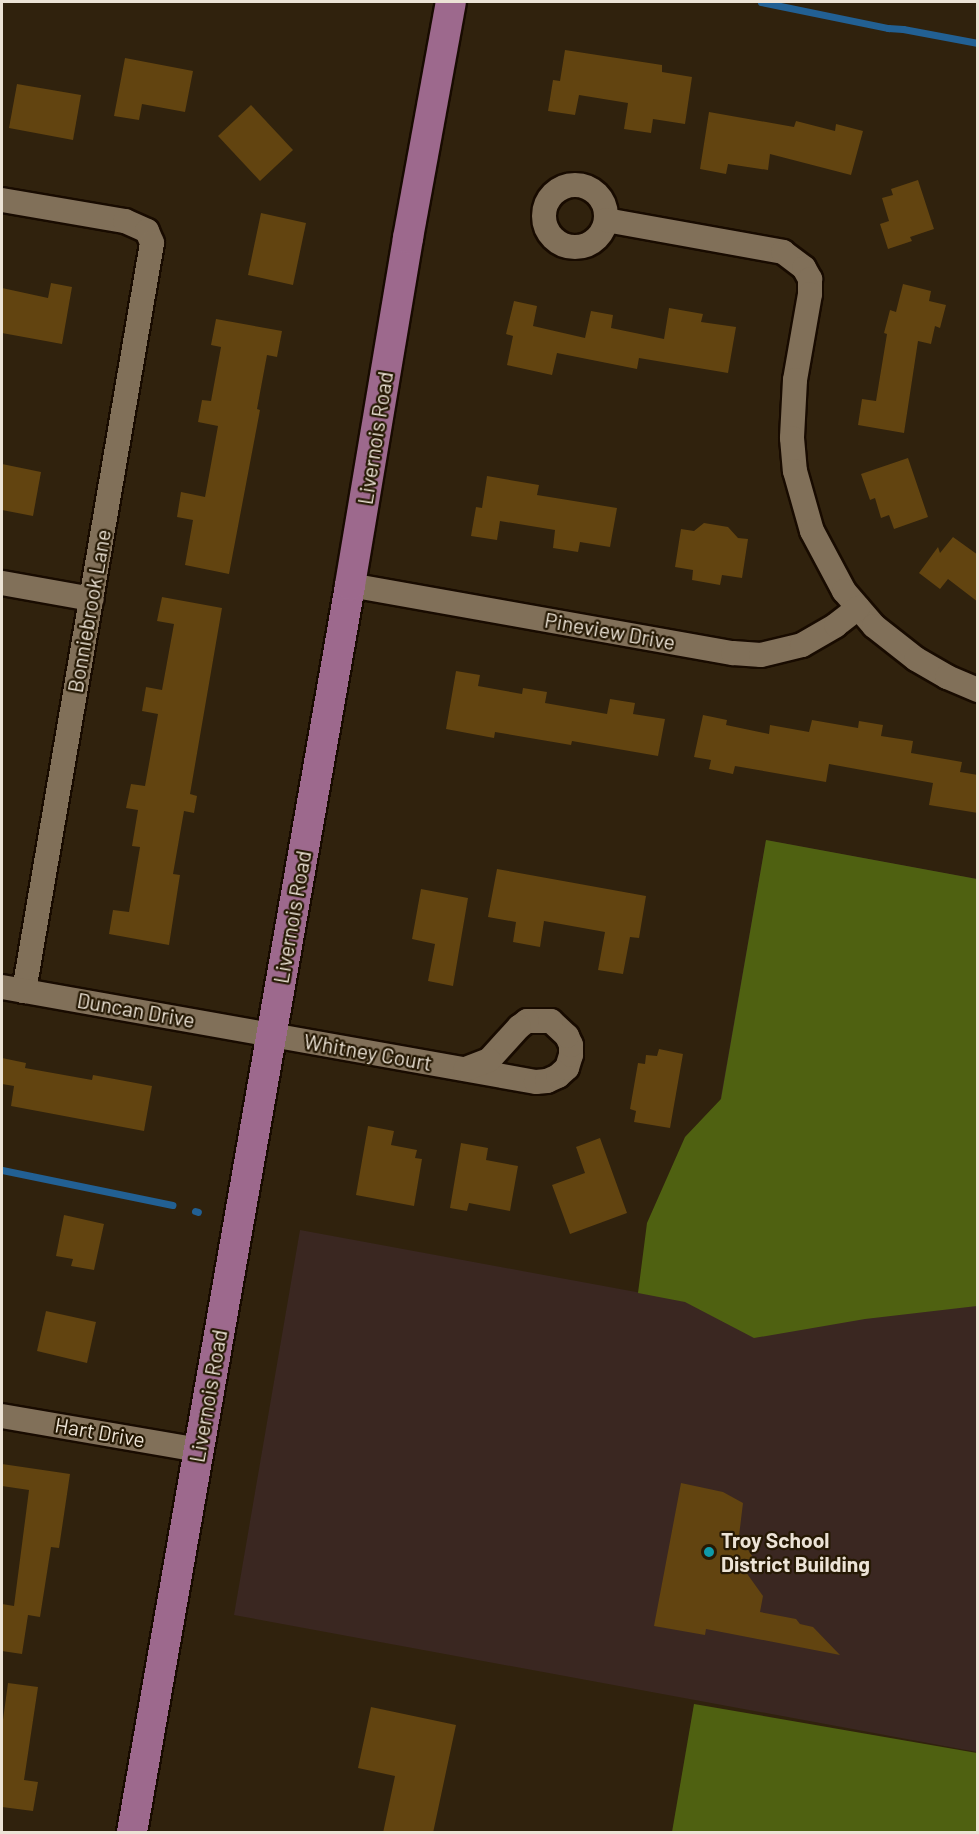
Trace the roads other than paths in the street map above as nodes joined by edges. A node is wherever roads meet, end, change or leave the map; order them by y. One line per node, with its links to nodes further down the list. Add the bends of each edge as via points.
1 (451, 2): 5 (main road, Livernois Road)
2 (2, 200): 6 (street, Bonniebrook Lane, via 125,221 147,231 152,243)
3 (606, 220): 7 (street, via 783,252 804,268 810,279 810,294 792,404 795,471 821,552)
4 (2, 583): 6 (street)
5 (350, 585): 7 (street, Pineview Drive, via 761,655 802,645); 10 (main road, Livernois Road)
6 (92, 599): 9 (street, Bonniebrook Lane)
7 (858, 608): 8 (street, via 916,659)
8 (978, 690)
9 (13, 989): 10 (street, Duncan Drive)
10 (271, 1035): 11 (street, Whitney Court); 13 (main road, Livernois Road)
11 (466, 1069)
12 (2, 1416): 13 (street, Hart Drive)
13 (198, 1450): 14 (main road, Livernois Road)
14 (132, 1833)

